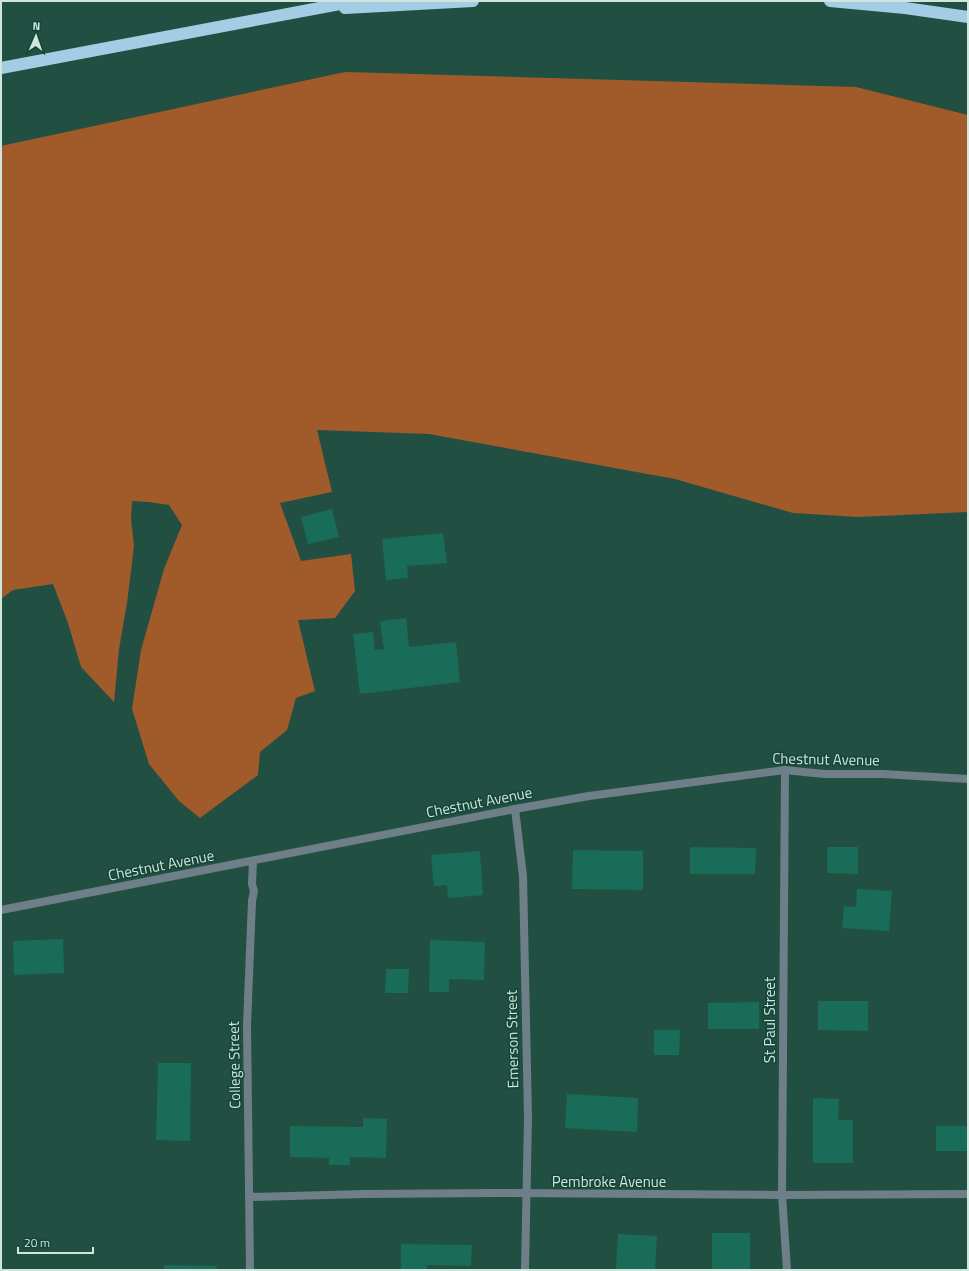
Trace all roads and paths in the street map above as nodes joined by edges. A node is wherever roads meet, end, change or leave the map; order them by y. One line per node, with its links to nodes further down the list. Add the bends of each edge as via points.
1 (356, 1): 4 (highway)
2 (473, 1): 4 (highway)
3 (830, 1): 5 (highway)
4 (320, 8): 6 (highway)
5 (968, 17)
6 (1, 68)
7 (785, 770): 8 (street, Chestnut Avenue, via 824,774 884,774); 9 (street, Chestnut Avenue); 15 (street, St Paul Street)
8 (968, 779)
9 (515, 808): 10 (street, Chestnut Avenue); 13 (street, Emerson Street, via 523,876 528,1118)
10 (253, 861): 11 (street, Chestnut Avenue); 12 (street, College Street, via 254,891 247,1026)
11 (1, 910)
12 (250, 1194): 13 (street, Pembroke Avenue, via 254,1197); 16 (street, College Street)
13 (526, 1194): 15 (street, Pembroke Avenue); 17 (street, Emerson Street)
14 (968, 1194): 15 (street, Pembroke Avenue)
15 (782, 1195): 18 (street, St Paul Street)
16 (250, 1270)
17 (524, 1270)
18 (787, 1270)

